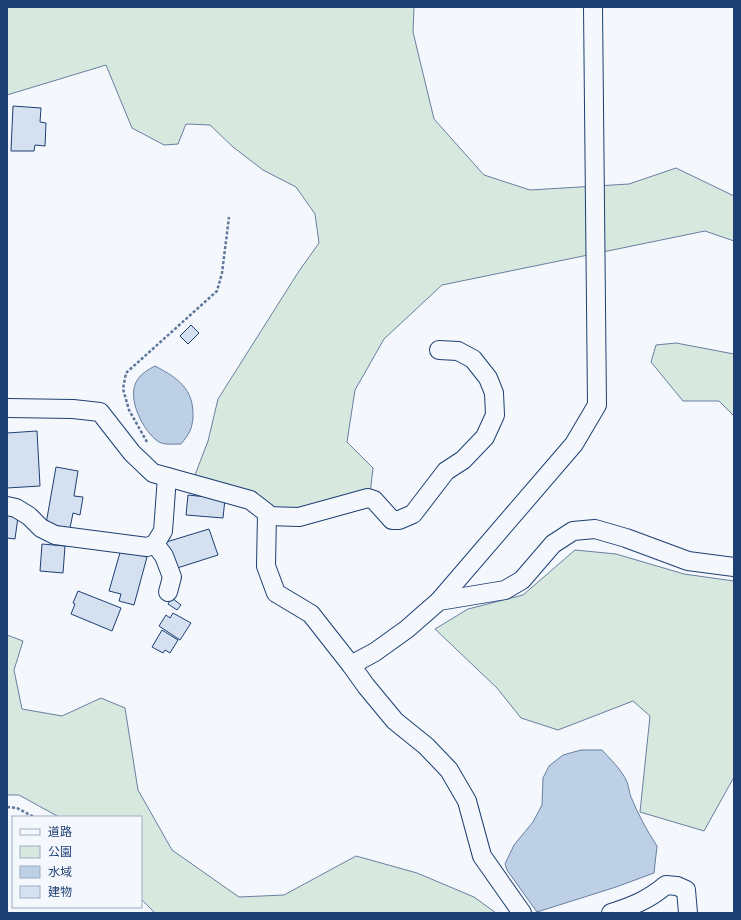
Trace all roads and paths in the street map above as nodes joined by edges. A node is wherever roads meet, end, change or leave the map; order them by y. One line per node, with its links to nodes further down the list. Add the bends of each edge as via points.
1 (593, 7): 12 (street, via 597,405 574,444)
2 (228, 217): 5 (path, via 218,291 126,373 123,390 129,410)
3 (440, 350): 8 (street, via 458,351 473,359 488,378 494,393 495,415 485,437 463,460 446,471 413,514 392,520 374,500 368,498 299,517)
4 (7, 408): 6 (street, via 73,408 100,412 132,453 153,473)
5 (150, 448)
6 (167, 477): 8 (street, via 250,500 267,513); 9 (street, via 163,531)
7 (7, 506): 9 (street, via 16,508 41,528 55,535 147,547)
8 (267, 516): 13 (street, via 266,566 276,593 311,614)
9 (155, 544): 11 (street, via 164,556 172,577)
10 (734, 567): 12 (street, via 688,560 595,529 573,531 554,544 522,580 505,590)
11 (168, 592)
12 (439, 601): 13 (street, via 375,652)
13 (351, 665): 16 (street, via 395,722 426,746 449,770 467,801 482,856)
14 (7, 807): 15 (path, via 17,808)
15 (32, 816)
16 (522, 913)
17 (611, 913): 18 (street, via 637,904 666,885 686,890)
18 (688, 913)

